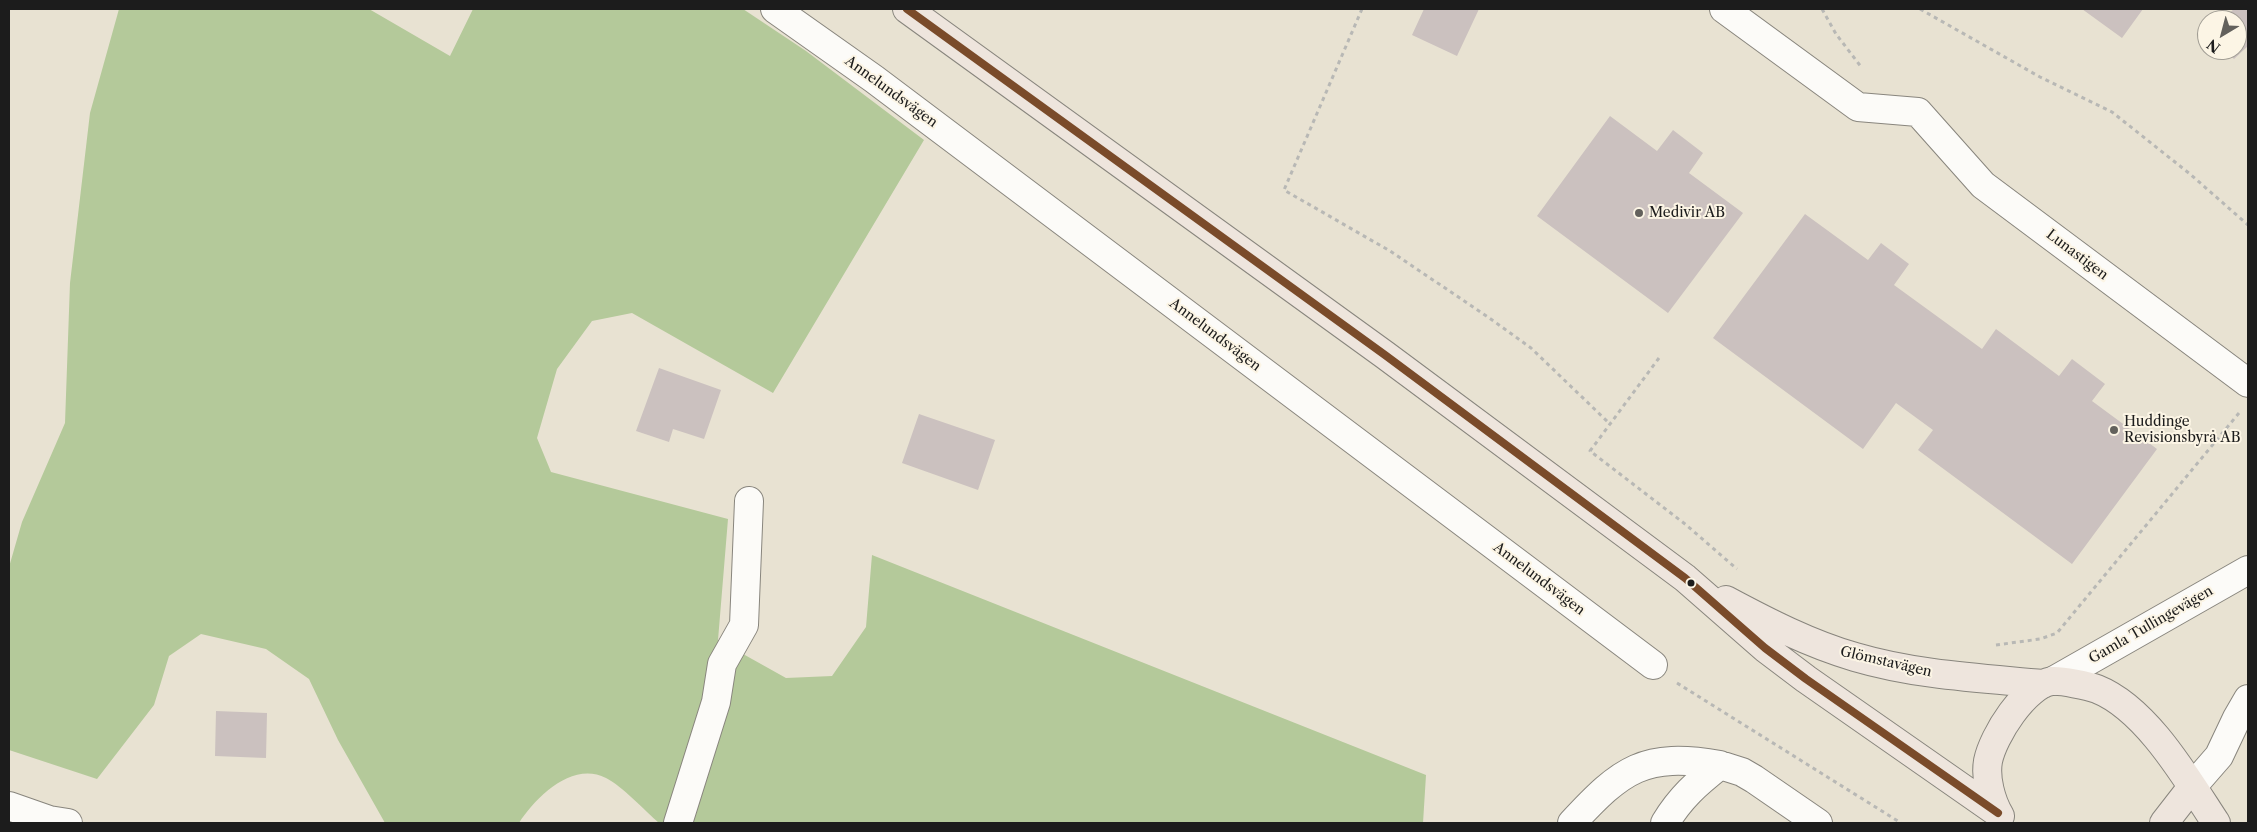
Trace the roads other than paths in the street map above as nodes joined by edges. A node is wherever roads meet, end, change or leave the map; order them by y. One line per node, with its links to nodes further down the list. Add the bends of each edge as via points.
1 (775, 9): 8 (street, Annelundsvägen, via 874,79)
2 (907, 9): 7 (main road, Glömstavägen, via 1377,349)
3 (1724, 9): 4 (street, Lunastigen, via 1858,107 1918,112 1983,185)
4 (2245, 396)
5 (749, 501): 16 (street, via 744,625 722,664 716,702)
6 (2248, 570): 9 (street, Gamla Tullingevägen)
7 (1685, 578): 9 (main road, Glömstavägen, via 1770,624 1855,657 1916,672); 14 (main road, Glömstavägen, via 1765,648)
8 (1653, 665)
9 (2048, 683): 12 (main road, Glömstavägen, via 2096,688 2120,702 2144,722); 14 (main road, Glömstavägen, via 2026,696 1994,742 1988,761 1988,783)
10 (2248, 699): 12 (street, via 2219,756)
11 (1720, 765): 17 (street, via 1683,760 1633,769 1602,790); 18 (street, via 1696,783); 19 (street, via 1754,778)
12 (2192, 787): 20 (main road); 21 (main road, Glömstavägen)
13 (9, 806): 15 (street)
14 (2002, 818)
15 (68, 823)
16 (678, 823)
17 (1572, 823)
18 (1665, 823)
19 (1818, 823)
20 (2164, 823)
21 (2216, 823)

